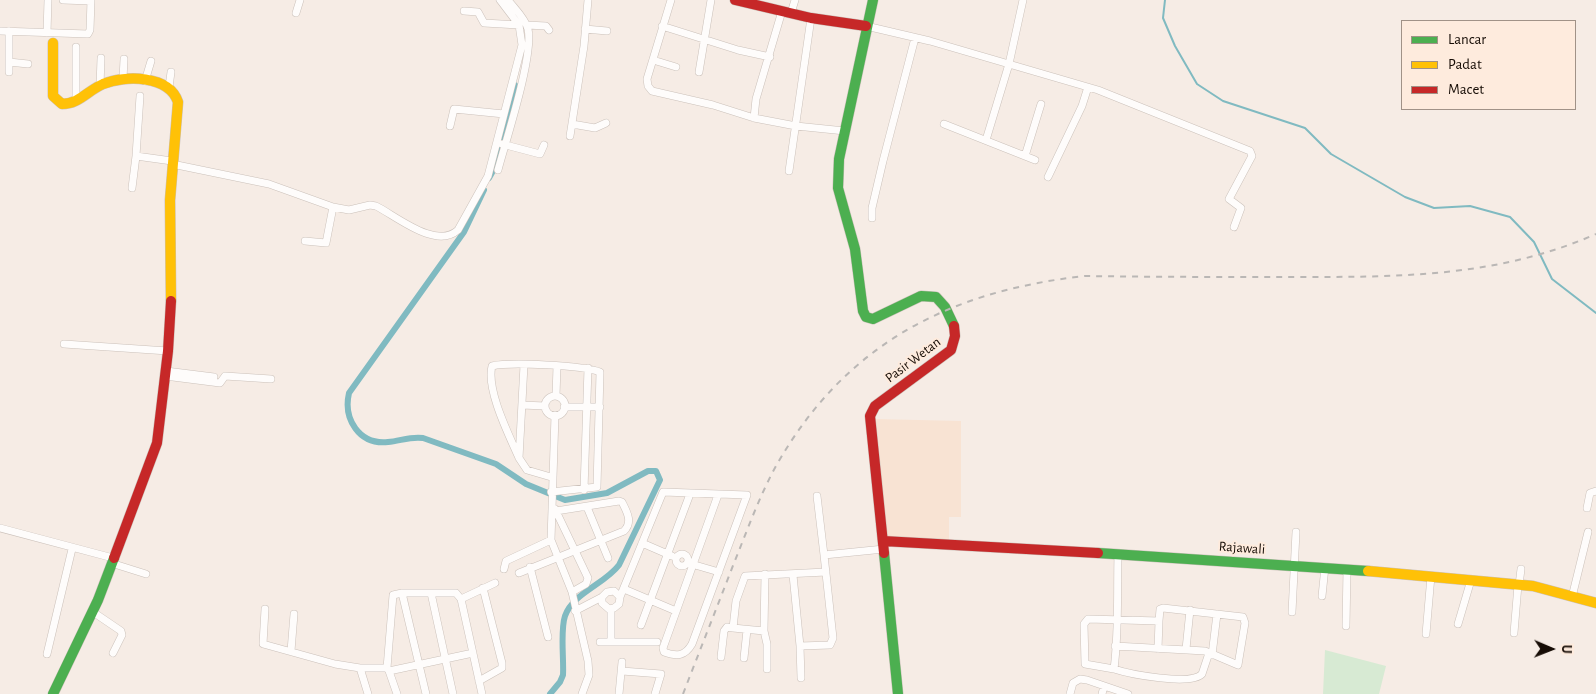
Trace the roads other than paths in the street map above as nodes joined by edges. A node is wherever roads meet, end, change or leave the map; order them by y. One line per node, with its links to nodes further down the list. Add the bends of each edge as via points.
1 (48, 0): 28 (street)
2 (63, 0): 3 (street)
3 (91, 0): 28 (street, via 88,34)
4 (300, 0): 17 (street)
5 (500, 0): 19 (street)
6 (508, 0): 20 (street)
7 (588, 0): 23 (street)
8 (671, 0): 21 (street)
9 (712, 0): 30 (street)
10 (735, 0): 14 (street)
11 (795, 0): 16 (street)
12 (873, 0): 22 (street, Pasir Wetan)
13 (1024, 0): 40 (street)
14 (766, 4): 16 (street)
15 (464, 10): 19 (street, via 478,12 484,23)
16 (787, 12): 18 (street); 33 (street)
17 (296, 13)
18 (811, 18): 22 (street); 59 (street)
19 (519, 25): 53 (street, via 522,45)
20 (527, 25): 24 (street, via 546,26); 63 (street, via 529,44)
21 (662, 26): 30 (street); 36 (street)
22 (866, 26): 29 (street); 60 (street, Pasir Wetan)
23 (586, 29): 27 (street); 56 (street)
24 (549, 30)
25 (0, 31): 26 (street)
26 (9, 31): 28 (street); 38 (street)
27 (607, 31)
28 (47, 33)
29 (916, 38): 40 (street); 74 (street, via 883,161)
30 (705, 39): 33 (street); 44 (street)
31 (53, 43): 51 (street, via 53,96 68,106)
32 (76, 47): 51 (street)
33 (770, 57): 54 (street, via 756,99)
34 (101, 58): 47 (street)
35 (124, 59): 45 (street)
36 (653, 60): 41 (street); 54 (street, via 647,79 652,91)
37 (151, 61): 46 (street)
38 (8, 62): 39 (street); 42 (street)
39 (28, 64)
40 (1009, 64): 49 (street); 62 (street)
41 (676, 67)
42 (9, 72)
43 (171, 72): 48 (street)
44 (699, 72)
45 (123, 79): 46 (street); 47 (street)
46 (146, 81): 48 (street)
47 (100, 86): 51 (street)
48 (169, 87): 68 (street, via 177,95 178,102)
49 (1088, 87): 71 (street); 75 (street, via 1252,153 1229,199 1241,208)
50 (140, 96): 65 (street)
51 (76, 101)
52 (1042, 104): 66 (street)
53 (504, 114): 58 (street, via 454,108); 63 (street)
54 (754, 118): 59 (street)
55 (606, 123): 56 (street, via 596,128)
56 (572, 124): 61 (street)
57 (944, 124): 62 (street)
58 (450, 126)
59 (796, 126): 60 (street); 70 (street)
60 (845, 131): 108 (street, Pasir Wetan, via 839,159 838,188 856,249 865,315 878,318 930,295 944,304 956,336 951,350 872,410)
61 (570, 136)
62 (986, 140): 66 (street)
63 (501, 144): 64 (street, via 540,154); 69 (street); 73 (street, via 488,176 453,234 426,234 376,206 349,210)
64 (544, 145)
65 (136, 156): 68 (street); 72 (street)
66 (1025, 156): 67 (street)
67 (1035, 160)
68 (172, 163): 73 (street, via 269,184); 78 (street, via 170,224 173,265)
69 (498, 170)
70 (789, 171)
71 (1048, 177)
72 (132, 188)
73 (333, 207): 76 (street, via 326,243)
74 (872, 218)
75 (1234, 227)
76 (305, 241)
77 (64, 344): 78 (street)
78 (168, 351): 82 (street)
79 (524, 366): 80 (street); 86 (street); 92 (street, via 491,368 493,388)
80 (557, 366): 81 (street); 85 (street)
81 (588, 368): 89 (street); 90 (street, via 600,374)
82 (165, 373): 83 (street); 84 (street, via 220,383 226,376); 116 (street, via 157,443)
83 (214, 377)
84 (271, 379)
85 (556, 396): 87 (street, via 548,399); 88 (street, via 562,399)
86 (522, 405): 87 (street); 92 (street)
87 (545, 406): 91 (street)
88 (564, 407): 89 (street); 91 (street)
89 (588, 407): 90 (street); 94 (street)
90 (600, 407): 94 (street, via 597,486)
91 (554, 415): 93 (street)
92 (519, 458): 93 (street, via 527,470)
93 (551, 477): 99 (street)
94 (584, 490): 99 (street)
95 (1596, 491): 101 (street, via 1590,492)
96 (690, 494): 97 (street); 107 (street, via 663,492); 111 (street)
97 (718, 495): 117 (street); 124 (street, via 748,496)
98 (817, 496): 113 (street)
99 (552, 501): 100 (street); 105 (street); 110 (street)
100 (587, 507): 106 (street); 106 (street, via 619,501 628,514 628,526)
101 (1587, 508)
102 (0, 528): 109 (street)
103 (1296, 532): 118 (street)
104 (1588, 532): 142 (street)
105 (551, 540): 114 (street); 121 (street, via 506,561)
106 (601, 540): 110 (street); 115 (street)
107 (642, 543): 111 (street); 135 (street)
108 (883, 545): 112 (street, Rajawali, via 949,543); 113 (street); 200 (street, Pasir Wetan)
109 (72, 549): 116 (street); 176 (street)
110 (574, 550): 114 (street); 137 (street, via 588,581)
111 (668, 554): 117 (street, via 676,558 684,554); 144 (street)
112 (1118, 554): 118 (street, Rajawali); 155 (street)
113 (824, 555): 125 (street)
114 (558, 557): 119 (street); 137 (street)
115 (608, 558)
116 (112, 561): 127 (street); 151 (street)
117 (690, 563): 124 (street); 149 (street)
118 (1295, 566): 120 (street, Rajawali); 152 (street)
119 (530, 567): 126 (street); 165 (street)
120 (1325, 567): 122 (street, Rajawali); 140 (street)
121 (504, 569)
122 (1347, 569): 130 (street, Rajawali); 159 (street)
123 (1521, 569): 133 (street)
124 (719, 572): 149 (street, via 692,644 677,656 664,652 663,648)
125 (826, 572): 129 (street); 169 (street, via 832,642 830,645)
126 (519, 573)
127 (146, 574)
128 (765, 574): 129 (street); 160 (street, via 745,576 736,601); 162 (street)
129 (793, 575): 169 (street)
130 (1431, 576): 131 (street, Rajawali); 164 (street)
131 (1471, 580): 133 (street, Rajawali); 157 (street)
132 (495, 584): 134 (street)
133 (1519, 585): 142 (street, Rajawali); 163 (street)
134 (483, 588): 143 (street); 189 (street, via 502,668)
135 (624, 590): 139 (street); 144 (street)
136 (402, 592): 138 (street); 182 (street); 186 (street, via 395,593 392,598)
137 (572, 592): 146 (street)
138 (431, 593): 143 (street, via 456,594); 180 (street)
139 (620, 596): 141 (street, via 610,591); 147 (street, via 619,604)
140 (1322, 596)
141 (602, 597): 146 (street); 147 (street, via 604,606)
142 (1572, 597): 145 (street, Rajawali)
143 (461, 599): 175 (street)
144 (650, 600): 149 (street); 158 (street)
145 (1596, 603)
146 (574, 607): 197 (street, via 590,668)
147 (611, 609): 167 (street)
148 (265, 610): 173 (street, via 264,644)
149 (676, 610)
150 (1190, 610): 154 (street); 156 (street, via 1162,608); 172 (street)
151 (93, 612): 174 (street, via 121,632); 191 (street)
152 (1292, 612)
153 (294, 614): 173 (street)
154 (1217, 614): 177 (street); 177 (street, via 1242,617 1245,621 1240,664)
155 (1116, 619): 156 (street); 170 (street); 185 (street, via 1091,618 1084,624 1084,662)
156 (1159, 621): 171 (street)
157 (1458, 624)
158 (641, 625)
159 (1346, 626)
160 (733, 628): 161 (street); 178 (street, via 724,630)
161 (746, 630): 162 (street); 179 (street)
162 (764, 631): 184 (street, via 768,644)
163 (1514, 633)
164 (1426, 634)
165 (548, 637)
166 (600, 642): 167 (street)
167 (611, 642): 168 (street)
168 (657, 642)
169 (800, 646): 188 (street)
170 (1115, 646): 171 (street); 185 (street)
171 (1158, 649): 172 (street)
172 (1186, 649): 177 (street)
173 (291, 651): 183 (street)
174 (114, 653)
175 (473, 653): 180 (street); 189 (street)
176 (47, 654)
177 (1211, 654): 185 (street, via 1202,674 1194,678 1144,677)
178 (721, 656)
179 (744, 658)
180 (445, 659): 182 (street); 195 (street)
181 (622, 662): 187 (street)
182 (418, 665): 186 (street); 194 (street)
183 (360, 668): 186 (street); 192 (street)
184 (767, 669)
185 (1114, 669)
186 (388, 670): 193 (street)
187 (622, 671): 198 (street); 199 (street, via 661,674)
188 (801, 678)
189 (478, 681): 196 (street)
190 (1104, 686): 201 (street, via 1080,679 1073,683); 202 (street); 203 (street)
191 (53, 694)
192 (367, 694)
193 (397, 694)
194 (426, 694)
195 (453, 694)
196 (482, 694)
197 (582, 694)
198 (618, 694)
199 (654, 694)
200 (898, 694)
201 (1070, 694)
202 (1102, 694)
203 (1128, 694)

